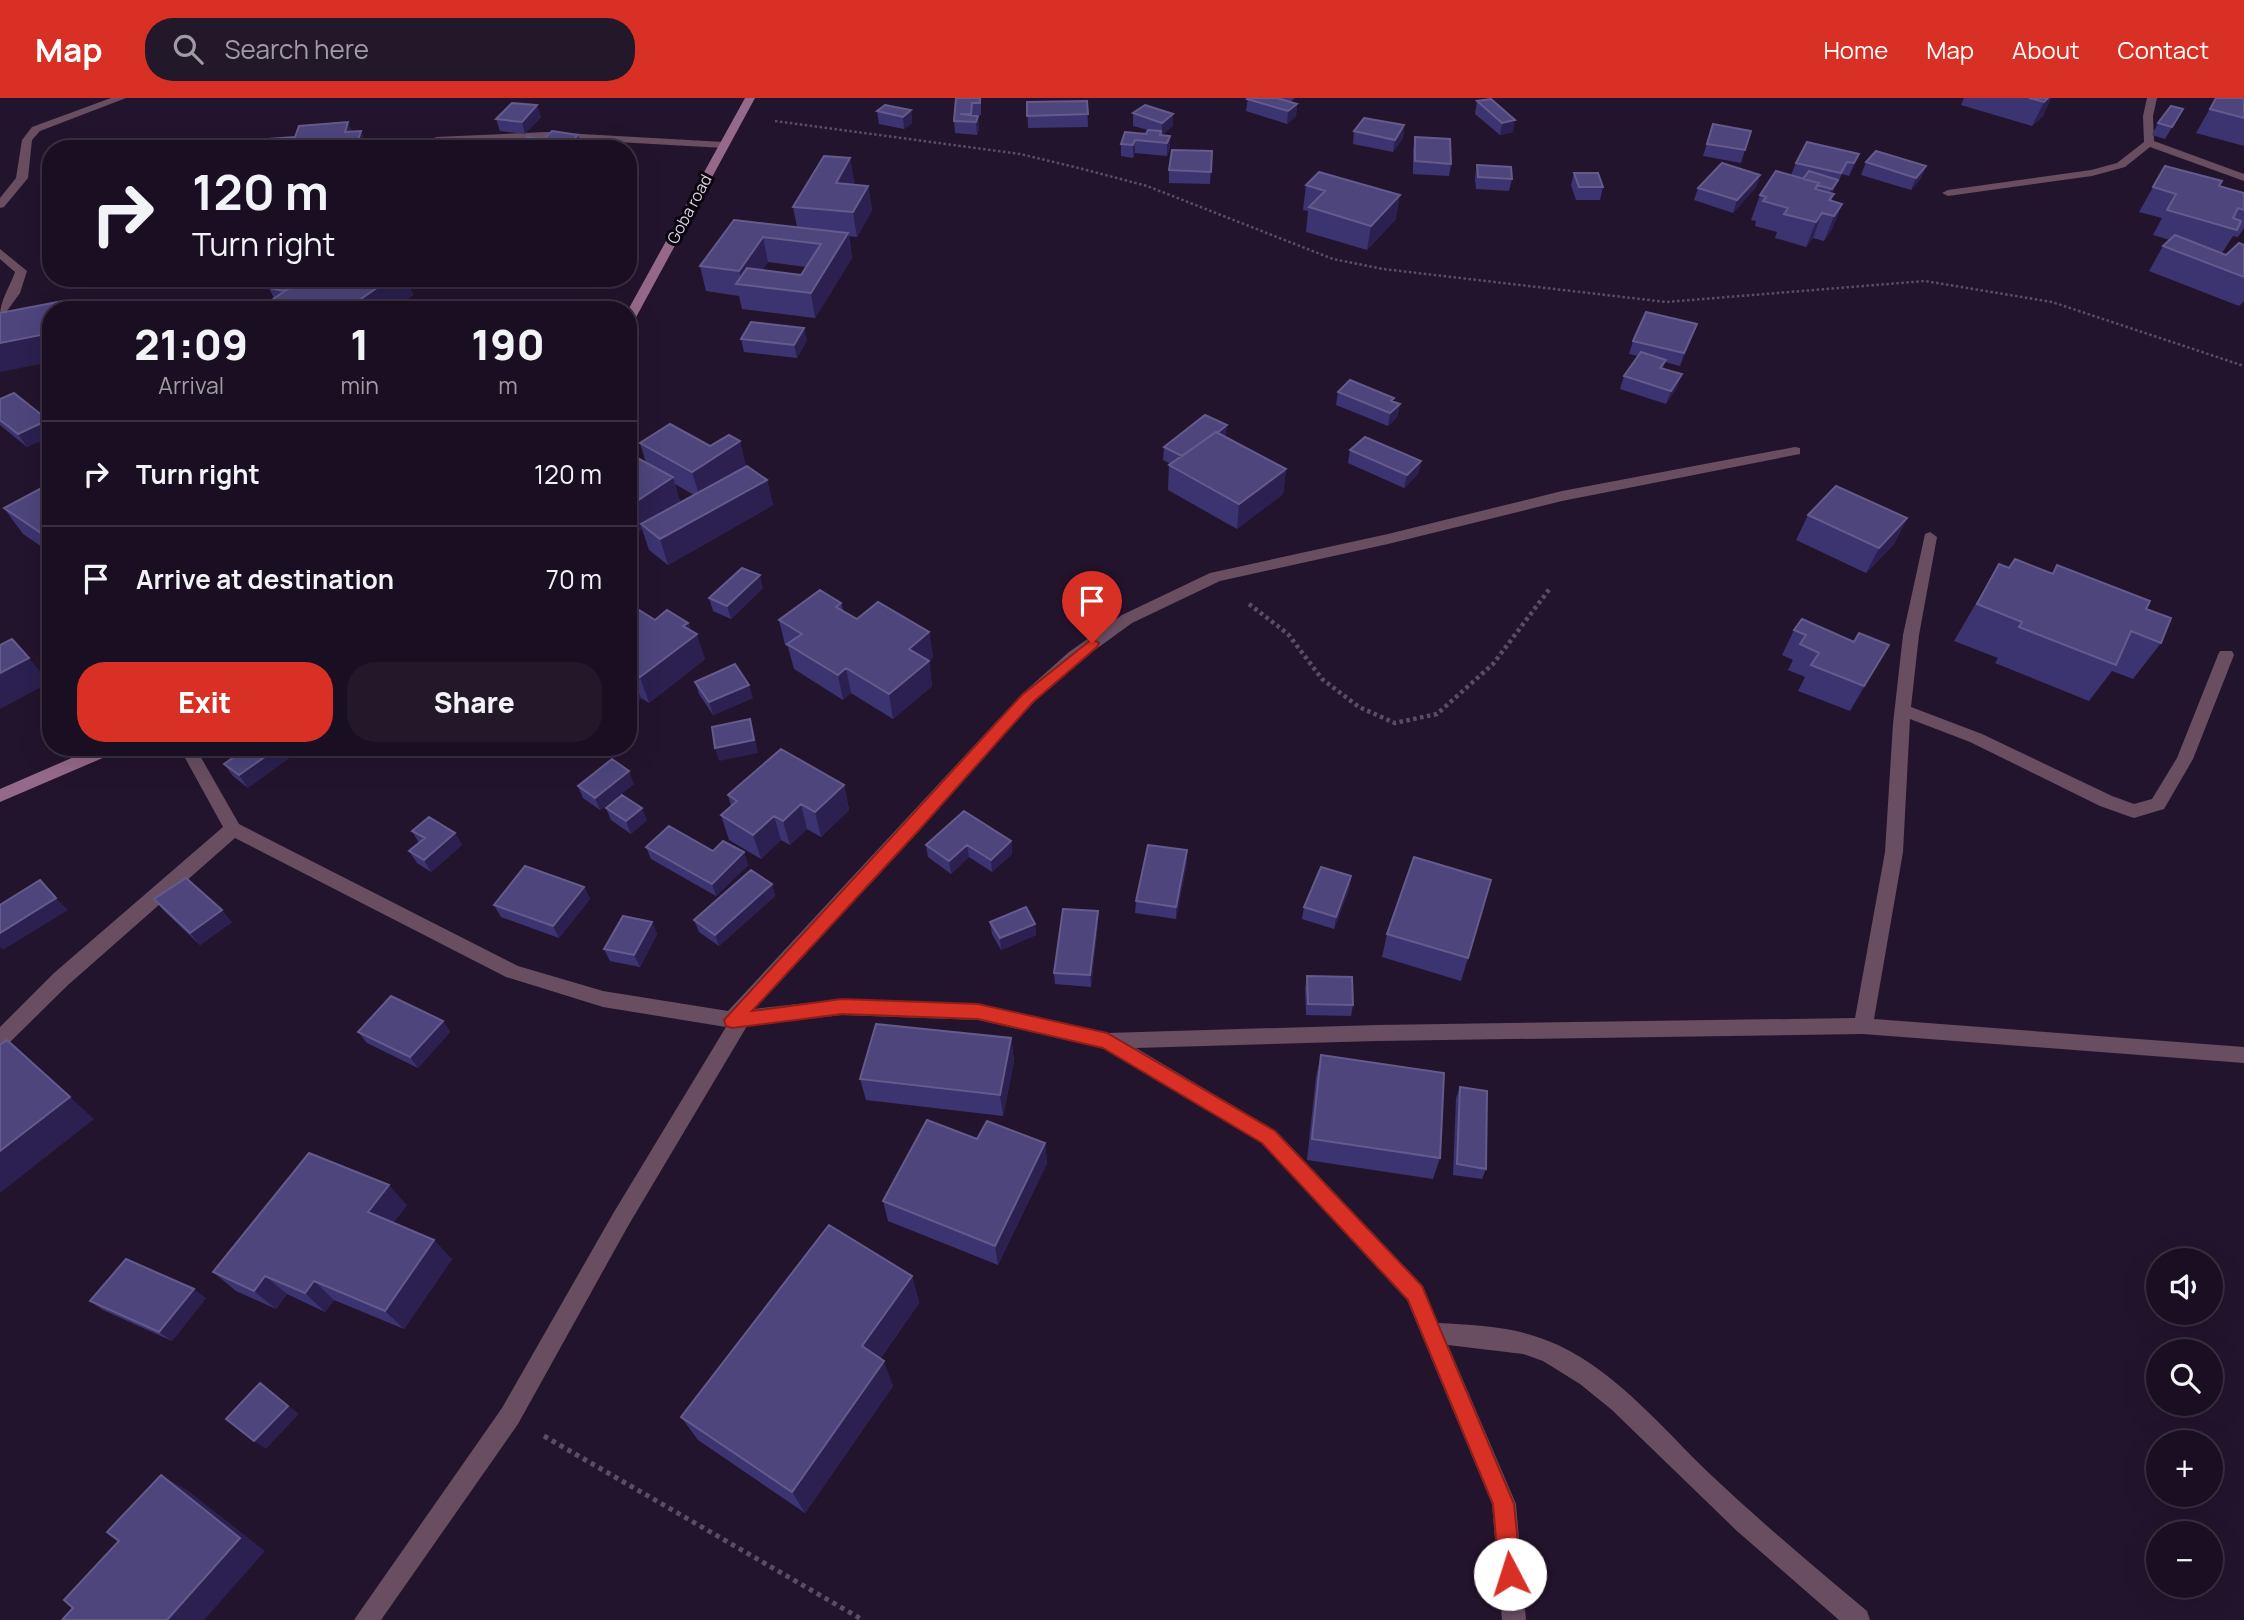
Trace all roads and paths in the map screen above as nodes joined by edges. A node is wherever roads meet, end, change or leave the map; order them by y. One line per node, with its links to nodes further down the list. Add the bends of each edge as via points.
1 (121, 98): 12 (street, via 36,128 27,140 22,177)
2 (750, 98): 4 (street, Goba road)
3 (2152, 98): 8 (street)
4 (739, 117): 9 (street, Goba road); 16 (path, via 968,146 1079,168 1147,186 1333,259 1382,269 1666,302 1925,281 2052,302)
5 (436, 140): 6 (street, via 546,135)
6 (635, 140)
7 (637, 140): 9 (street)
8 (2149, 143): 10 (street); 11 (street, via 2121,165 2092,173)
9 (724, 145): 14 (street, Goba road)
10 (2244, 178)
11 (1948, 193)
12 (0, 205)
13 (0, 253): 15 (street, via 21,271 14,293)
14 (637, 304)
15 (0, 312)
16 (2244, 366)
17 (1796, 451): 19 (street, via 1562,496)
18 (1930, 537): 22 (street, via 1911,635)
19 (1215, 577): 20 (path, via 1287,634 1322,679 1359,707 1395,723 1437,714 1493,664); 27 (street, via 1127,619 1075,656 1028,698)
20 (1551, 587)
21 (2226, 655): 22 (street, via 2185,759 2158,804 2134,811 1976,737)
22 (1903, 710): 28 (street, via 1894,852)
23 (92, 756): 25 (street)
24 (192, 756): 26 (street)
25 (0, 796)
26 (233, 829): 27 (street, via 513,972 603,999); 29 (street, via 61,979)
27 (736, 1021): 30 (street, via 842,1007 978,1012); 33 (street)
28 (1863, 1026): 30 (street); 31 (street)
29 (0, 1039)
30 (1107, 1041): 32 (street, via 1269,1137 1415,1293)
31 (2244, 1055)
32 (1431, 1333): 36 (street, via 1504,1504); 37 (street, via 1502,1338 1549,1352 1607,1388 1765,1541)
33 (510, 1416): 34 (street); 35 (path)
34 (366, 1620)
35 (863, 1620)
36 (1514, 1620)
37 (1858, 1620)

